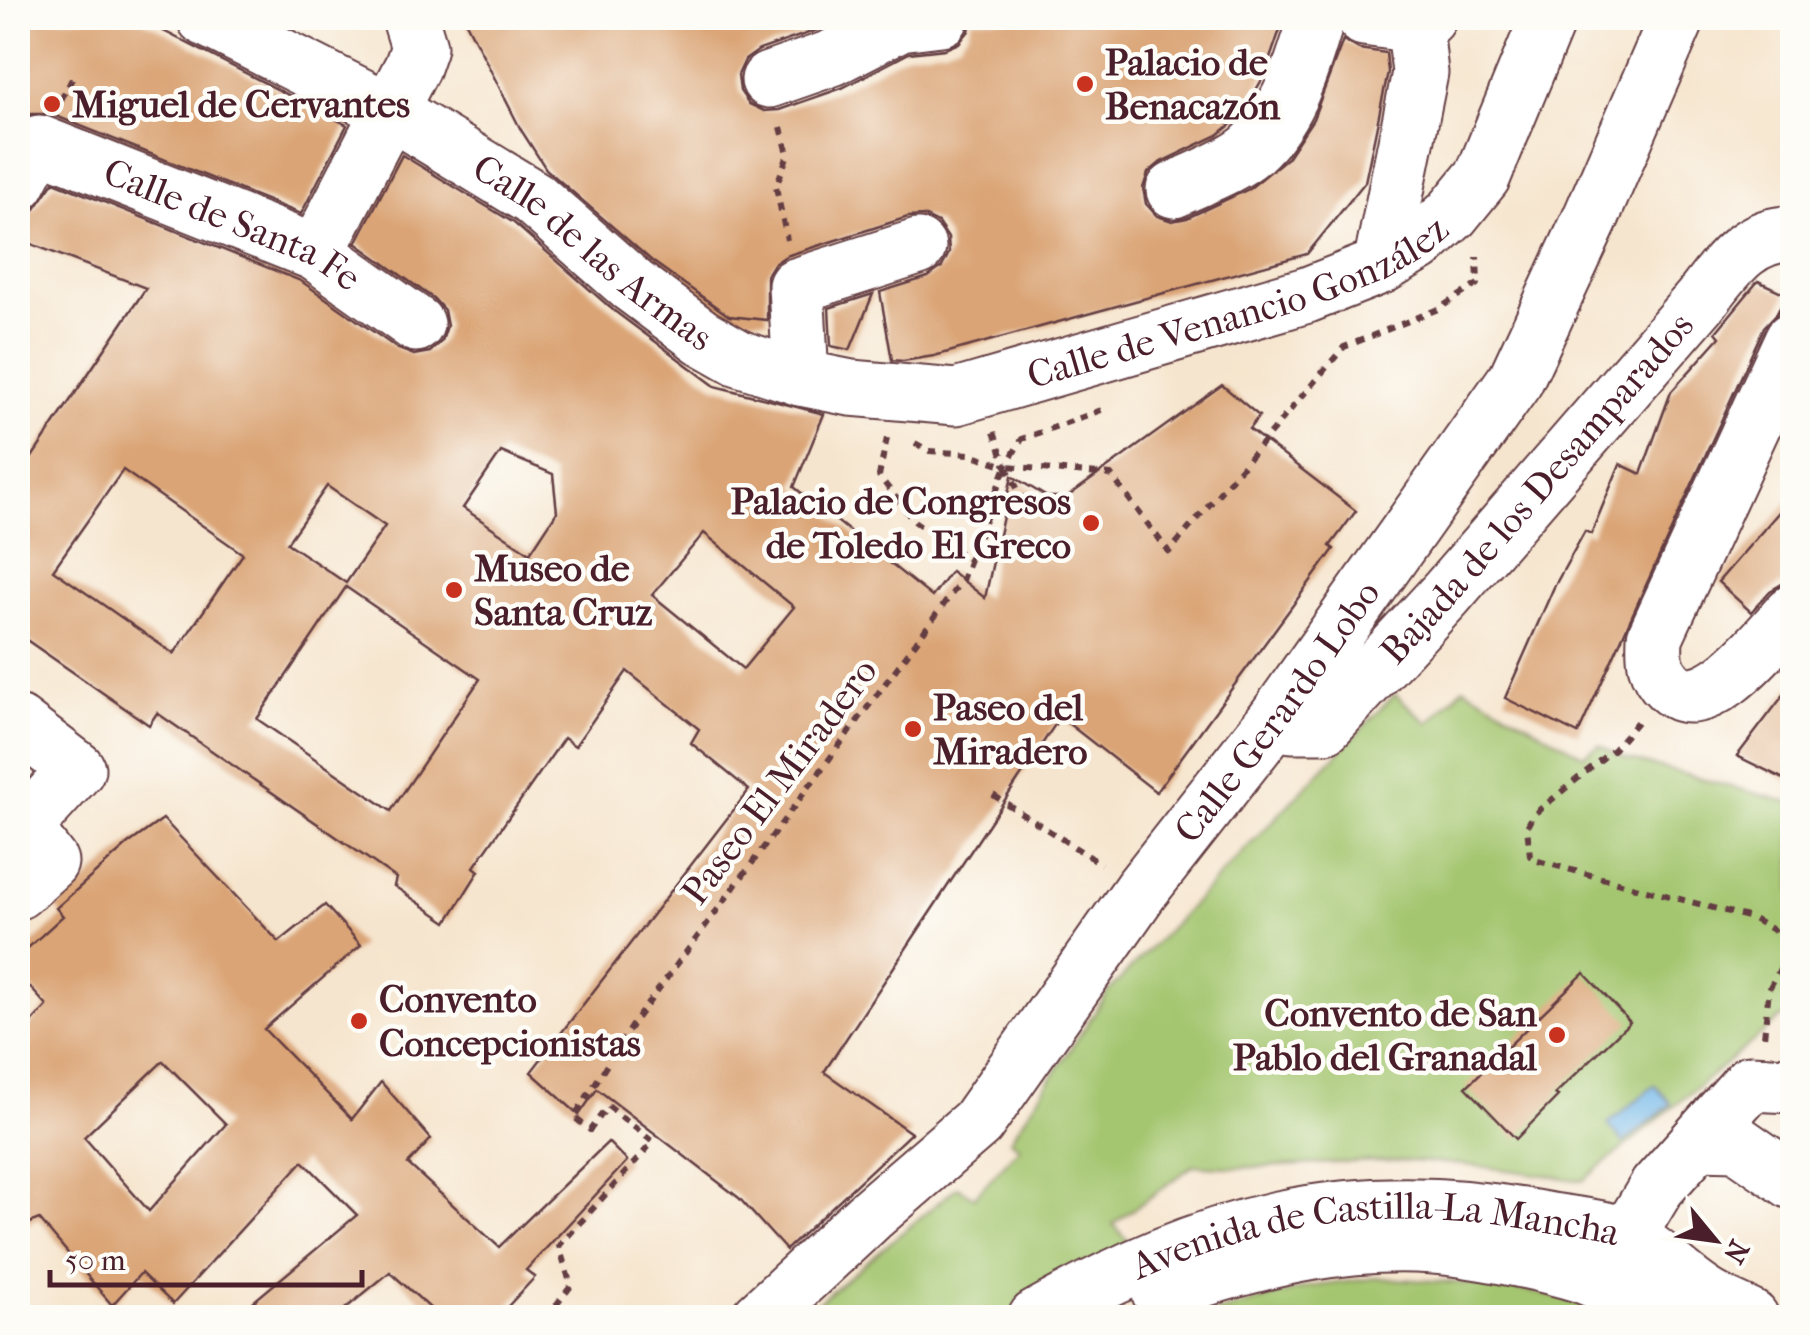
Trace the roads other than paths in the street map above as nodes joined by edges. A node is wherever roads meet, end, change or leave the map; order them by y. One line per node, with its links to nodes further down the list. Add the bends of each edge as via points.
1 (205, 18): 9 (street, Calle de las Armas)
2 (410, 18): 9 (street, via 420,47)
3 (1317, 18): 11 (street, via 1280,118 1249,152)
4 (1548, 18): 15 (street, Calle de Venancio González, via 1482,176 1420,244)
5 (1677, 18): 20 (street, Calle Gerardo Lobo, via 1516,379)
6 (913, 19): 8 (street)
7 (1405, 20): 15 (street, via 1420,73)
8 (769, 80)
9 (390, 111): 14 (street); 18 (street, Calle de las Armas, via 533,198 632,286 702,337 739,358)
10 (28, 163): 14 (street, Calle de Santa Fe)
11 (1174, 190)
12 (1792, 234): 20 (street, Bajada de los Desamparados, via 1772,234 1738,252 1325,725 1292,726)
13 (918, 247): 18 (street, via 796,286)
14 (316, 253): 16 (street, Calle de Santa Fe)
15 (1382, 266): 18 (street, Calle de Venancio González, via 1306,295 956,397)
16 (416, 324)
17 (1792, 340): 19 (street, via 1655,637 1659,675 1674,691 1692,696 1713,690)
18 (800, 378)
19 (1792, 613)
20 (1277, 718): 29 (street, Calle Gerardo Lobo, via 1141,890 977,1123)
21 (18, 724): 22 (street, via 77,769)
22 (21, 831): 23 (street, via 50,862)
23 (18, 890)
24 (1778, 1064): 25 (street, via 1750,1083)
25 (1698, 1142): 26 (street, via 1737,1143); 27 (street, via 1657,1187)
26 (1792, 1181)
27 (1627, 1236): 28 (street, Avenida de Castilla-La Mancha); 30 (street, Avenida de Castilla-La Mancha, via 1440,1205 1316,1210 1179,1246)
28 (1730, 1308): 31 (street, Avenida de Castilla-La Mancha, via 1630,1292 1579,1274 1459,1249 1367,1246 1330,1248 1202,1278)
29 (759, 1318)
30 (1036, 1318)
31 (1102, 1318)

